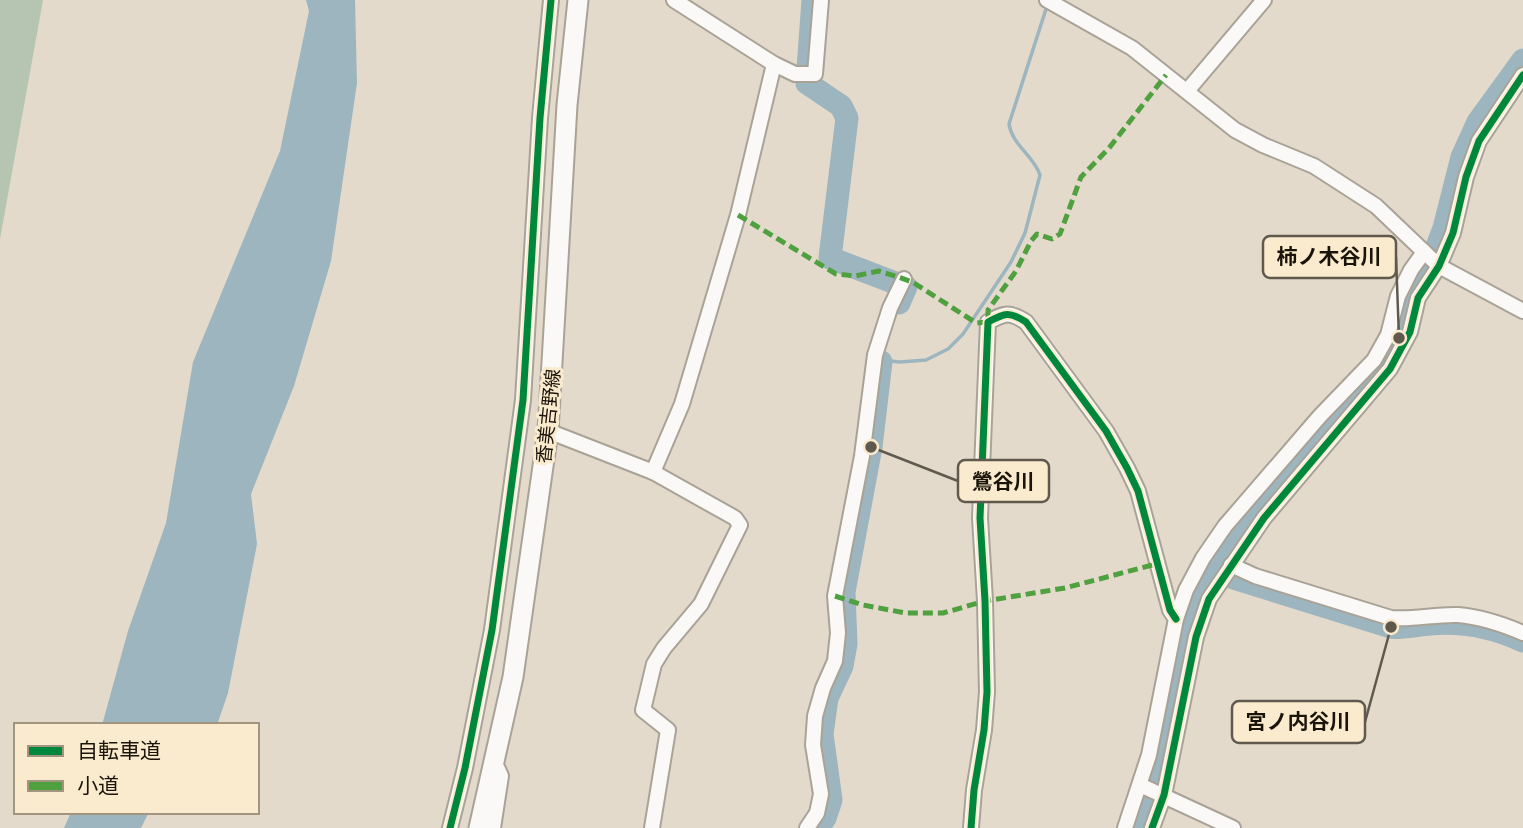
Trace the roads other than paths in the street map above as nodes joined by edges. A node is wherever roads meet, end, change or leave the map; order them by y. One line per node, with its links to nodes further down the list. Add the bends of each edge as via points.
1 (551, 0): 22 (street, via 523,400 492,630)
2 (578, 0): 13 (main road, 香美吉野線, via 567,105)
3 (674, 0): 7 (street)
4 (821, 0): 7 (street, via 815,74 795,74)
5 (1048, 0): 9 (street, via 1132,48)
6 (1264, 0): 9 (street)
7 (774, 64): 14 (street, via 735,227 682,404)
8 (1523, 75): 10 (street, via 1479,141 1453,233)
9 (1187, 90): 10 (street, via 1235,130 1314,166 1376,206)
10 (1432, 259): 12 (street); 15 (street, via 1411,270 1374,360 1320,416); 16 (street, via 1410,332 1390,369)
11 (901, 284): 26 (street, via 875,355 862,456 835,596 835,661 815,716 813,745 821,794 817,813)
12 (1523, 311)
13 (548, 431): 14 (street); 19 (main road, 香美吉野線, via 517,651)
14 (653, 472): 25 (street, via 740,525 701,604 654,664 643,710 668,730)
15 (1220, 539): 16 (street); 17 (street, via 1203,558)
16 (1230, 564): 18 (street, via 1391,618 1456,615 1492,620); 21 (street, via 1209,599 1196,636)
17 (1176, 619): 20 (street); 27 (street, via 1138,491 1106,431 1026,322 1004,313 988,322 980,517 987,692)
18 (1523, 633)
19 (495, 762): 23 (main road, 香美吉野線); 24 (street, via 501,776)
20 (1142, 786): 21 (street); 28 (street)
21 (1161, 794): 29 (street); 30 (street)
22 (450, 828)
23 (479, 828)
24 (493, 828)
25 (652, 828)
26 (807, 828)
27 (971, 828)
28 (1125, 828)
29 (1152, 828)
30 (1233, 828)

